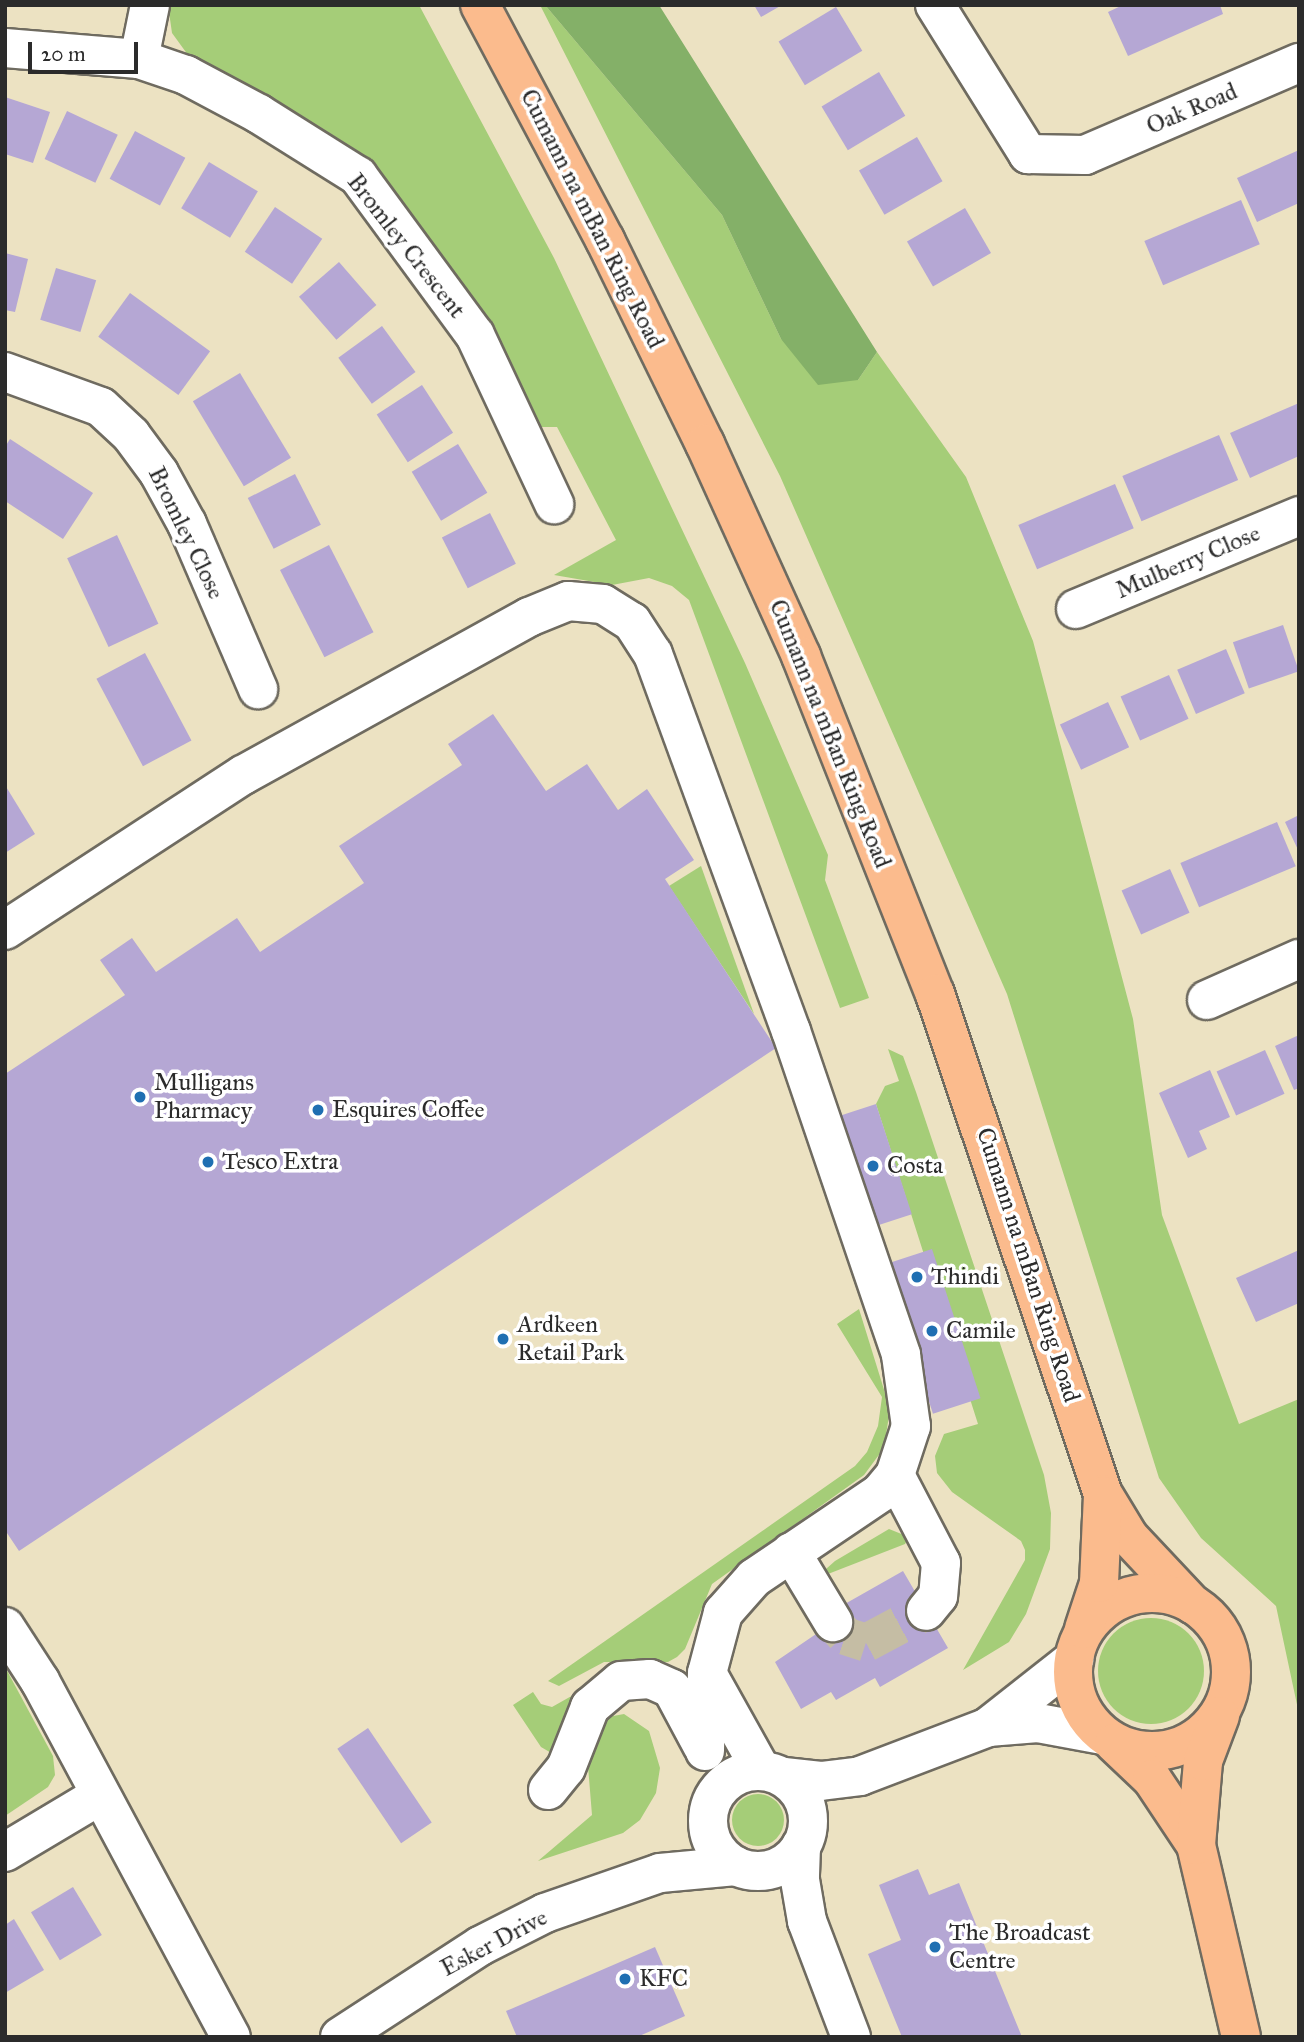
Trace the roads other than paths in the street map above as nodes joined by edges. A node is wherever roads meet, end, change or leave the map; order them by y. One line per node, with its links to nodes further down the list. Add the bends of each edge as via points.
1 (150, 5): 5 (street)
2 (480, 5): 16 (main road, Cumann na mBan Ring Road, via 611,252 801,656 935,994)
3 (934, 5): 6 (street, Oak Road, via 1028,154 1085,155)
4 (5, 48): 5 (street, Bromley Crescent)
5 (139, 59): 8 (street, Bromley Crescent, via 186,75 228,97 358,176 475,335)
6 (1299, 63)
7 (5, 372): 11 (street, Bromley Close, via 101,407 131,435 187,524)
8 (554, 504)
9 (1299, 516): 10 (street, Mulberry Close)
10 (1076, 609)
11 (258, 689)
12 (5, 930): 15 (street, via 243,775 529,617 568,601 603,604 632,622 653,654 791,1031 901,1355 911,1426)
13 (1299, 959): 14 (street)
14 (1207, 1000)
15 (895, 1475): 17 (street, via 880,1493); 19 (street, via 941,1563 938,1595)
16 (1103, 1494): 18 (main road, Cumann na mBan Ring Road, via 1129,1537); 22 (main road, Cumann na mBan Ring Road, via 1099,1583)
17 (791, 1552): 20 (street); 23 (street, via 754,1578 723,1612)
18 (1192, 1604): 22 (main road, via 1162,1594 1129,1596 1101,1612); 24 (main road, via 1221,1633 1230,1656)
19 (926, 1611)
20 (834, 1622)
21 (5, 1627): 31 (street, via 40,1681)
22 (1078, 1648): 25 (street); 26 (main road, via 1078,1701)
23 (707, 1673): 27 (street); 28 (street)
24 (1225, 1705): 26 (main road, via 1213,1724 1175,1748 1130,1749); 34 (main road, via 1203,1761)
25 (988, 1727): 26 (street, via 1038,1723); 29 (street)
26 (1107, 1737): 34 (main road, via 1152,1779)
27 (705, 1751): 30 (street, via 672,1689 639,1677 621,1681 590,1707 566,1768); 32 (street)
28 (773, 1774): 29 (street, via 821,1781); 32 (street, via 737,1774); 33 (street, via 801,1794)
29 (860, 1776): 33 (street)
30 (548, 1790)
31 (99, 1796): 35 (street); 39 (street)
32 (713, 1804): 36 (street, via 715,1847); 37 (street, Esker Drive, via 692,1843)
33 (804, 1838): 36 (street, via 781,1866); 38 (street, via 800,1880)
34 (1196, 1845): 42 (main road)
35 (5, 1852)
36 (744, 1869): 37 (street, Esker Drive); 38 (street)
37 (660, 1873): 40 (street, Esker Drive, via 513,1928)
38 (807, 1921): 41 (street)
39 (231, 2037)
40 (340, 2037)
41 (851, 2037)
42 (1241, 2037)

